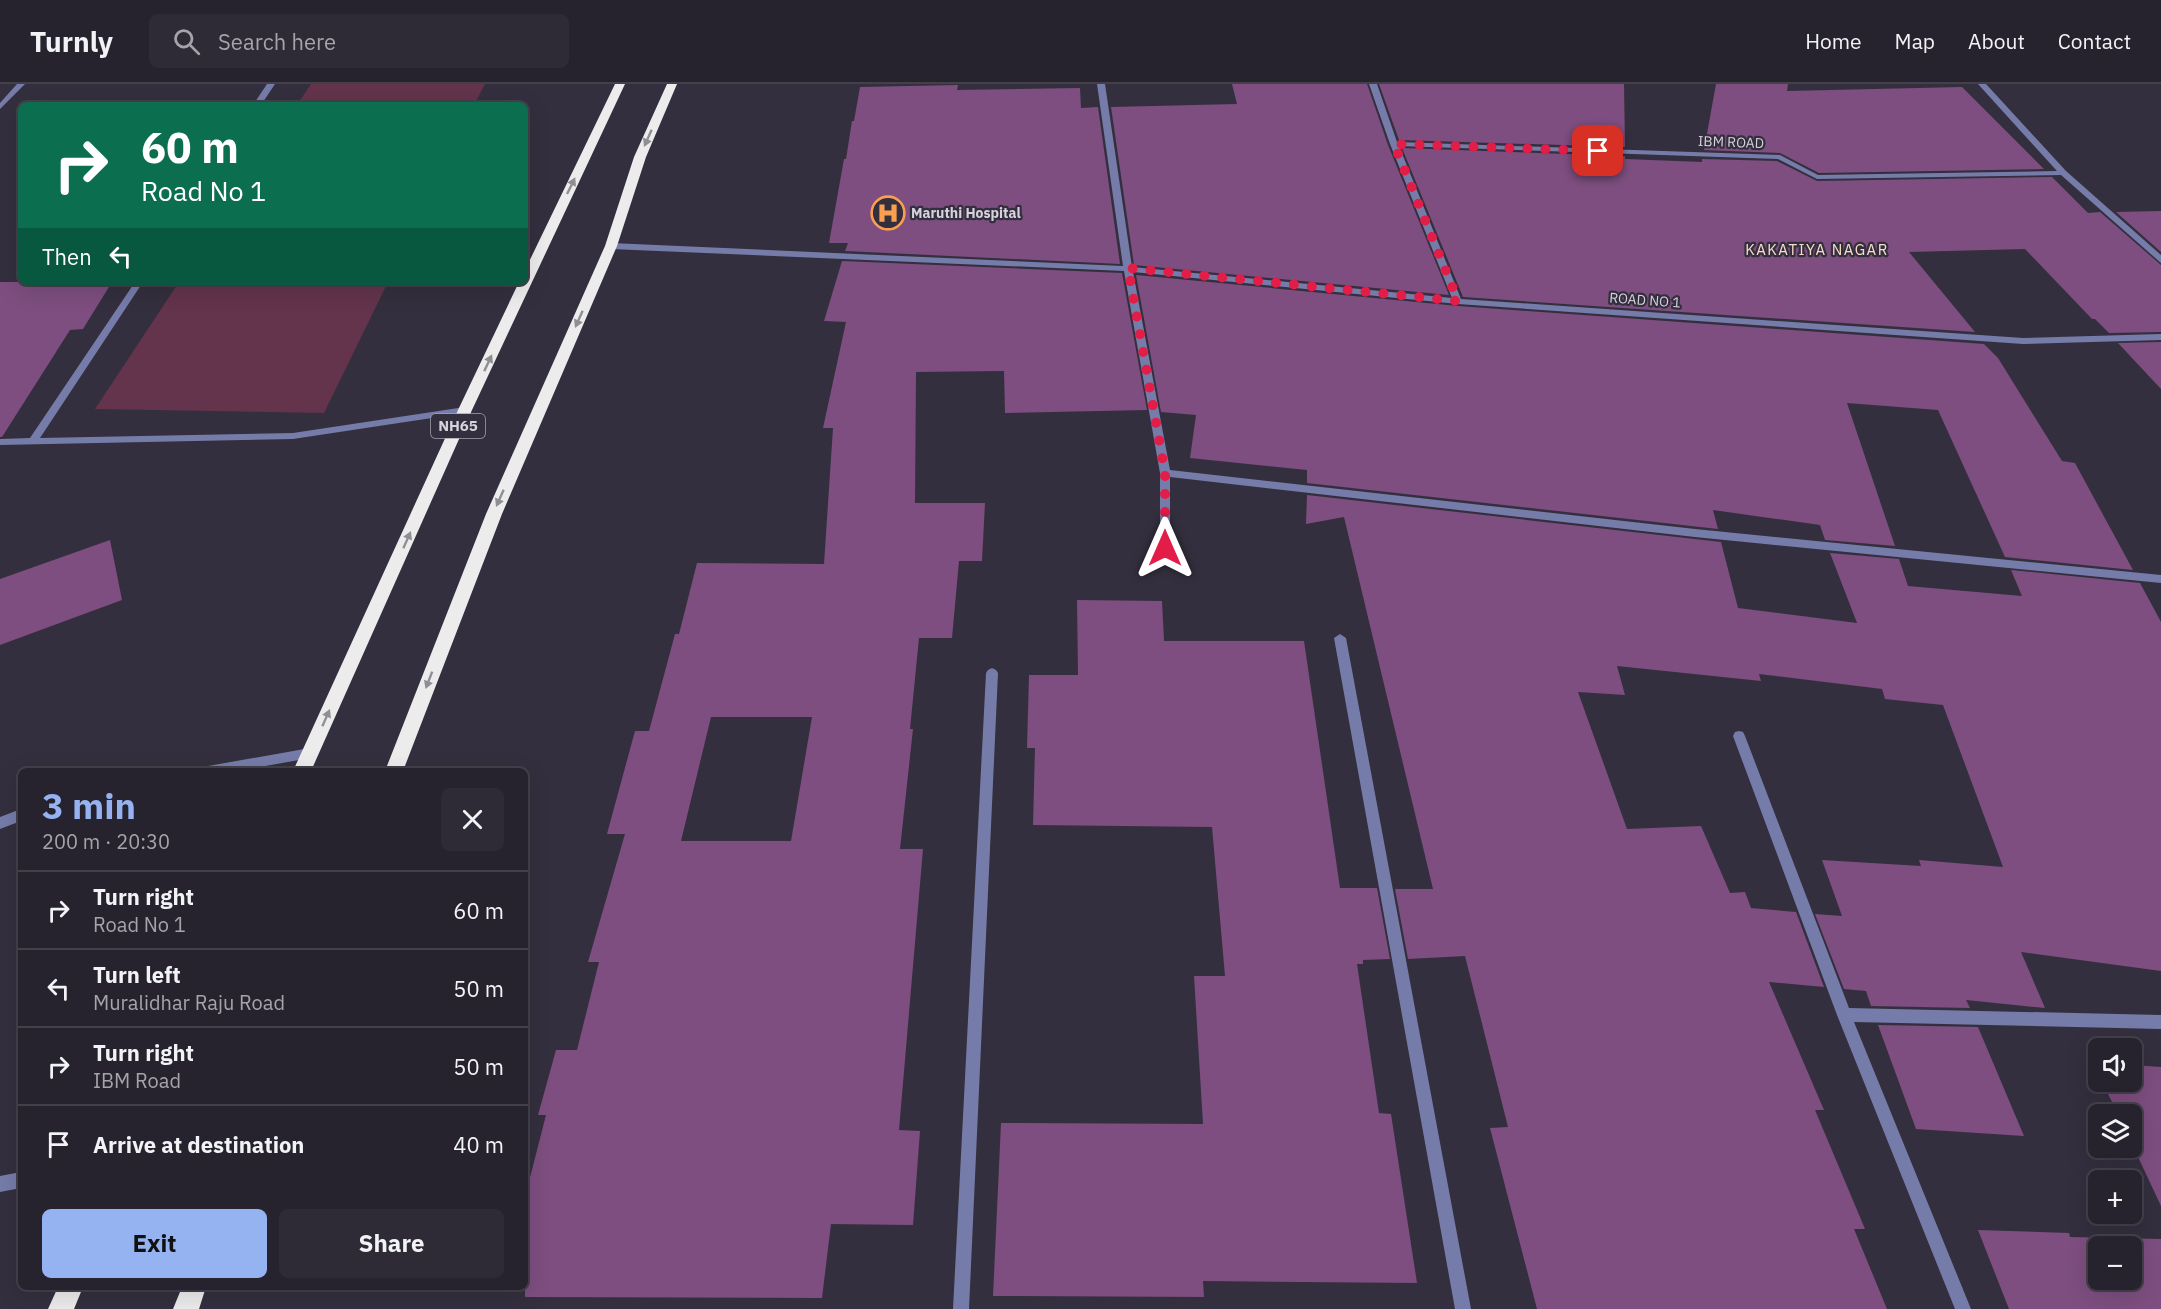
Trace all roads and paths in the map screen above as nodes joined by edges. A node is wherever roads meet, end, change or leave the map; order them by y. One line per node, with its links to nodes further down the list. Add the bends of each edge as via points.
1 (21, 84): 9 (street)
2 (271, 84): 8 (street)
3 (620, 84): 15 (highway, NH65, one-way to 3)
4 (672, 84): 12 (highway, one-way to 12, via 640,157)
5 (1101, 84): 14 (street)
6 (1373, 84): 10 (street)
7 (1982, 84): 11 (street)
8 (259, 102)
9 (0, 107)
10 (1394, 144): 11 (street, IBM ROAD, via 1780,157 1817,177); 18 (street)
11 (2063, 173): 13 (street)
12 (611, 246): 14 (street, ROAD NO 1); 32 (highway, one-way to 32, via 494,514)
13 (2161, 260)
14 (1128, 268): 18 (street, ROAD NO 1); 23 (street)
15 (528, 277)
16 (137, 285): 22 (street)
17 (524, 285): 20 (highway, NH65, one-way to 17)
18 (1458, 301): 19 (street, ROAD NO 1, via 2023,341)
19 (2161, 337)
20 (465, 410): 22 (street, via 293,435); 29 (highway, NH65, one-way to 20)
21 (0, 442): 22 (street)
22 (32, 442)
23 (1165, 473): 24 (street); 25 (street, via 1695,533)
24 (1165, 548)
25 (2161, 579)
26 (1340, 638): 44 (street)
27 (992, 672): 43 (street)
28 (1739, 736): 35 (street)
29 (310, 753): 30 (street); 31 (highway, NH65)
30 (225, 768)
31 (303, 768)
32 (395, 768)
33 (18, 815): 34 (street)
34 (0, 822)
35 (1844, 1015): 36 (street); 45 (street)
36 (2161, 1022)
37 (18, 1181): 38 (street)
38 (0, 1184)
39 (70, 1290): 41 (highway)
40 (193, 1290): 42 (highway)
41 (61, 1309)
42 (186, 1309)
43 (961, 1309)
44 (1463, 1309)
45 (1963, 1309)

